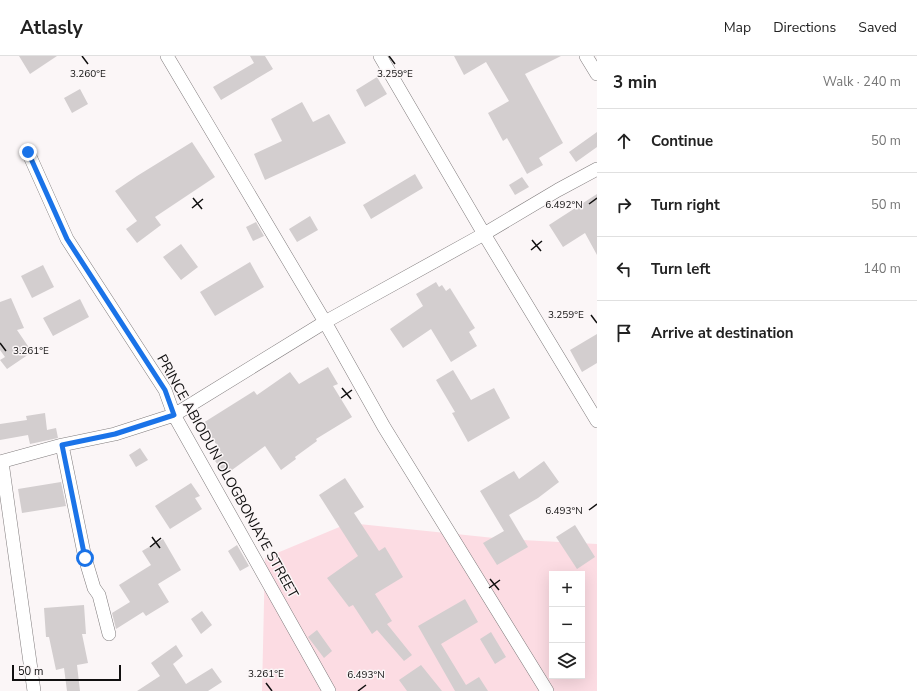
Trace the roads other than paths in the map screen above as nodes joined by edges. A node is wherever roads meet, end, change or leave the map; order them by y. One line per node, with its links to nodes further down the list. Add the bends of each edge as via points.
1 (167, 56): 8 (street)
2 (380, 56): 7 (street)
3 (586, 56): 4 (street)
4 (597, 74)
5 (28, 152): 9 (street, PRINCE ABIODUN OLOGBONJAYE STREET, via 67,239 165,390)
6 (597, 169): 7 (street)
7 (484, 234): 8 (street); 10 (street)
8 (325, 322): 9 (street); 16 (street, via 384,427)
9 (174, 415): 11 (street, via 115,434); 15 (street, PRINCE ABIODUN OLOGBONJAYE STREET)
10 (597, 421)
11 (62, 445): 12 (street); 13 (street, via 85,558 94,588 99,595)
12 (1, 462): 14 (street)
13 (109, 634)
14 (34, 691)
15 (328, 691)
16 (547, 691)

